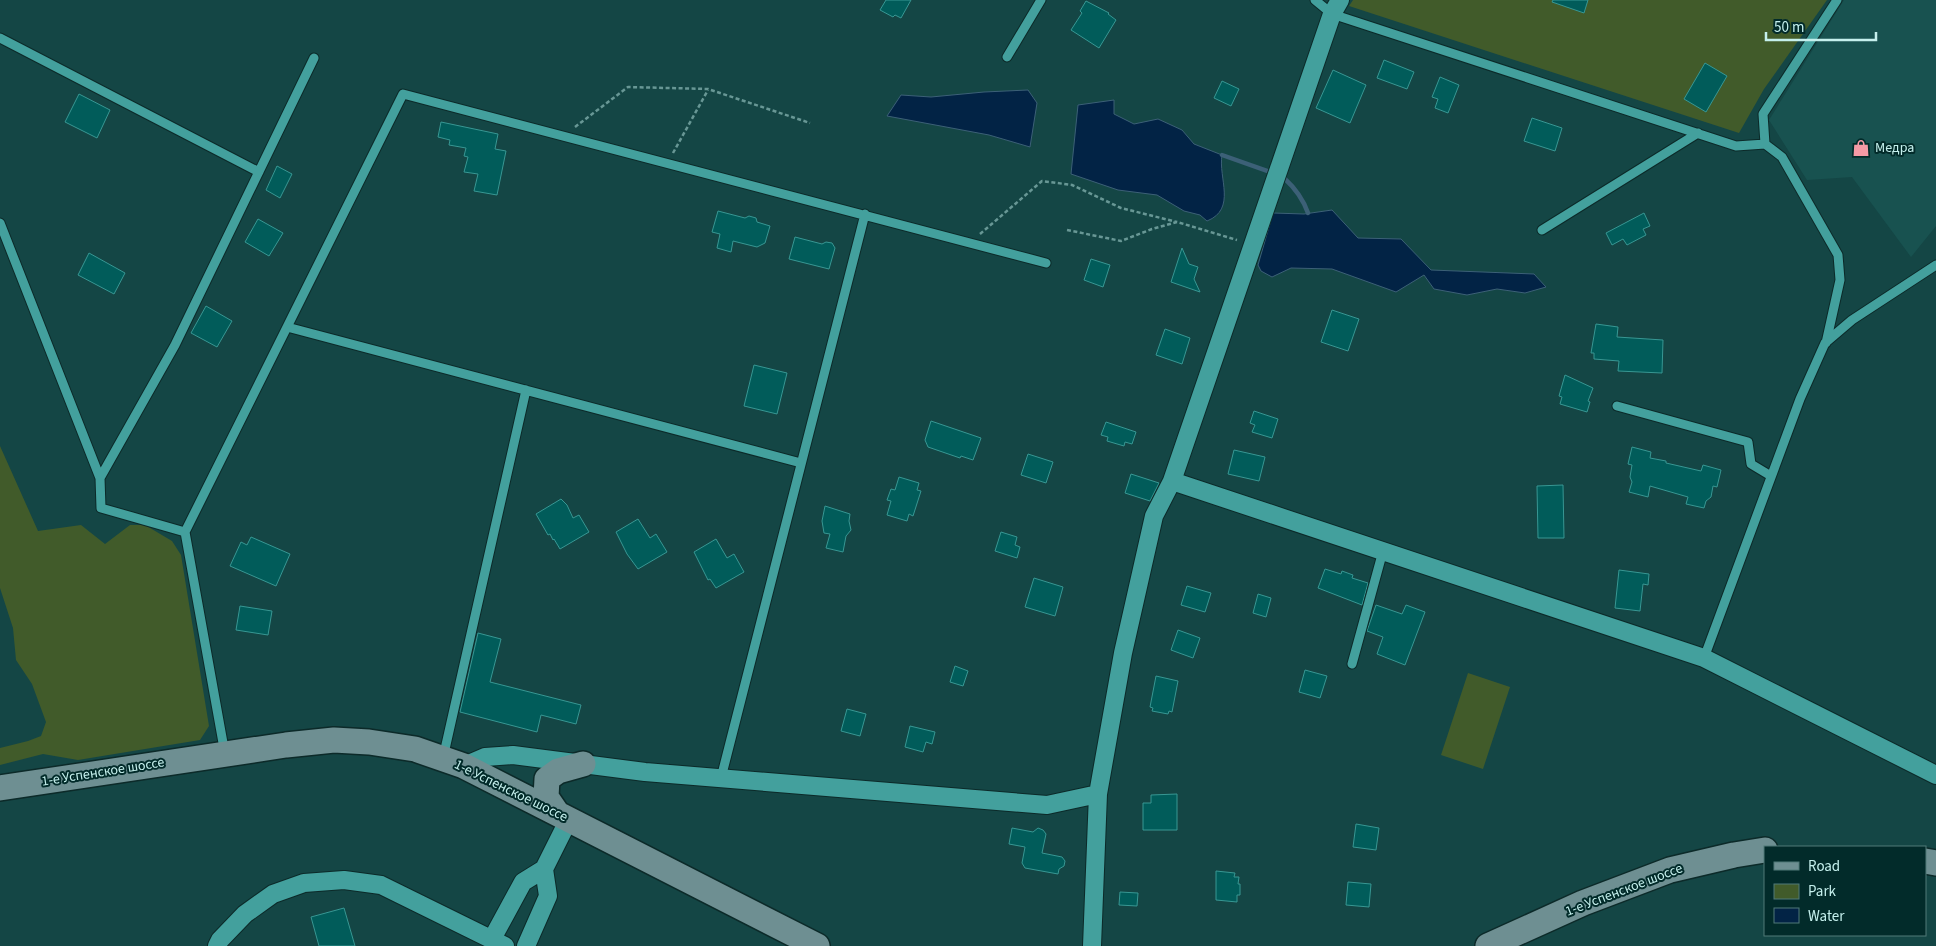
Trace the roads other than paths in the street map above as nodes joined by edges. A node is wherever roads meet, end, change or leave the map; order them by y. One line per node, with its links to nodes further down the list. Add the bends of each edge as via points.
1 (1041, 0): 6 (lane)
2 (1315, 0): 4 (lane)
3 (1837, 0): 9 (lane, via 1763,114)
4 (1336, 7): 8 (lane); 23 (street)
5 (0, 38): 10 (lane)
6 (1007, 56)
7 (314, 58): 10 (lane)
8 (1698, 134): 9 (lane, via 1736,146); 13 (lane)
9 (1765, 144): 17 (lane, via 1782,157 1838,255 1840,280)
10 (259, 172): 22 (lane, via 175,345)
11 (865, 214): 14 (lane); 16 (lane, via 403,94); 20 (lane)
12 (0, 223): 22 (lane)
13 (1542, 230)
14 (1046, 263)
15 (1936, 265): 17 (lane, via 1852,320)
16 (287, 327): 18 (lane); 24 (lane)
17 (1826, 343): 21 (lane, via 1800,399)
18 (526, 390): 20 (lane); 29 (lane)
19 (1617, 406): 21 (lane, via 1748,442 1751,464)
20 (801, 463): 32 (lane)
21 (1771, 476): 26 (lane)
22 (100, 478): 24 (lane, via 101,508)
23 (1172, 481): 25 (street); 34 (street, via 1154,516 1123,653)
24 (185, 532): 28 (lane)
25 (1383, 551): 26 (street); 27 (lane)
26 (1704, 658): 31 (street)
27 (1352, 664)
28 (225, 754): 29 (main road, 1-е Успенское шоссе, via 334,740 415,749); 33 (main road, 1-е Успенское шоссе)
29 (454, 762): 30 (street, via 513,755); 35 (main road, 1-е Успенское шоссе)
30 (583, 764): 32 (street); 35 (main road, via 558,771 547,778 546,797)
31 (1936, 775)
32 (721, 778): 34 (street, via 1047,804)
33 (0, 788)
34 (1098, 794): 42 (street)
35 (563, 816): 37 (street); 41 (main road, 1-е Успенское шоссе)
36 (1764, 850): 43 (main road, 1-е Успенское шоссе, via 1670,870 1583,903)
37 (544, 869): 38 (street, via 523,882); 40 (street, via 548,896)
38 (499, 943): 39 (street, via 381,885 344,880 304,883 272,894 246,914)
39 (217, 946)
40 (526, 946)
41 (818, 946)
42 (1092, 946)
43 (1488, 946)

